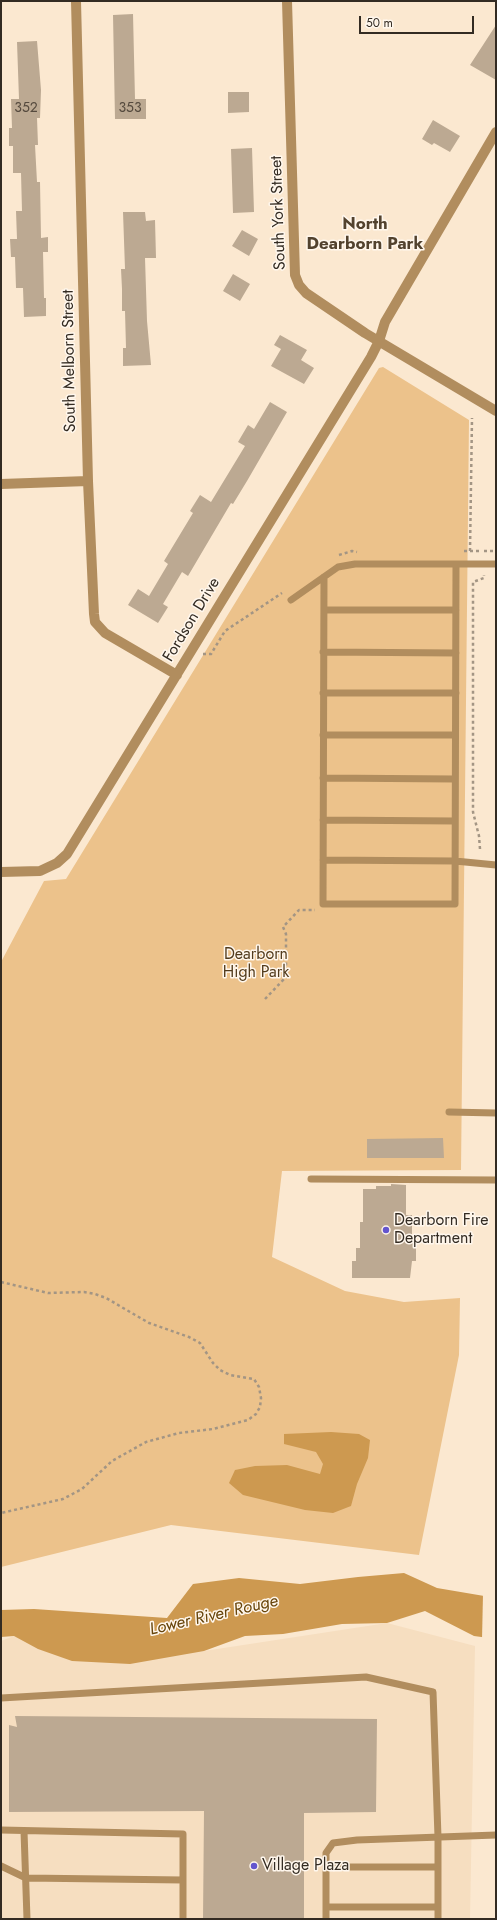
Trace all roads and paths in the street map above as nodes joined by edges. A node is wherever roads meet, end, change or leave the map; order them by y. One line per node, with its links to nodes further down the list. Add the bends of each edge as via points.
1 (76, 1): 7 (street, South Melborn Street)
2 (287, 1): 4 (street, South York Street, via 295,275 306,293)
3 (496, 132): 4 (street, Fordson Drive, via 385,322)
4 (379, 341): 5 (street, South York Street); 20 (street, Fordson Drive)
5 (496, 412)
6 (472, 418): 9 (path)
7 (88, 481): 8 (street); 20 (street, South Melborn Street, via 95,622 105,633)
8 (1, 484)
9 (470, 551)
10 (484, 551): 12 (path)
11 (456, 564): 12 (lane); 14 (lane, via 355,564 338,566); 17 (lane)
12 (484, 564): 13 (lane); 29 (path, via 484,578 473,582 473,812)
13 (496, 564)
14 (324, 576): 15 (lane); 16 (lane)
15 (290, 600)
16 (324, 610): 17 (lane); 18 (lane)
17 (456, 610): 19 (lane)
18 (323, 652): 19 (lane); 21 (lane)
19 (456, 653): 22 (lane)
20 (177, 675): 33 (street, Fordson Drive, via 66,854 57,863 40,871)
21 (323, 693): 22 (lane); 23 (lane)
22 (456, 693): 24 (lane)
23 (323, 735): 24 (lane); 25 (lane)
24 (455, 735): 26 (lane)
25 (323, 778): 26 (lane); 27 (lane)
26 (455, 779): 28 (lane)
27 (323, 820): 28 (lane); 30 (lane)
28 (455, 821): 31 (lane)
29 (480, 849)
30 (323, 860): 31 (lane); 34 (lane)
31 (455, 861): 32 (lane); 34 (lane, via 455,904)
32 (496, 865)
33 (1, 872)
34 (323, 904): 35 (path, via 316,910 299,910 282,927 286,934 286,977)
35 (265, 999)
36 (449, 1112): 37 (lane)
37 (496, 1113)
38 (311, 1179): 39 (lane)
39 (496, 1180)
40 (1, 1282): 41 (path, via 48,1293 84,1292 106,1298 149,1323 183,1334 200,1343 220,1370 230,1375 254,1379 261,1398 256,1414 248,1420 213,1429 179,1432 146,1442 112,1462 82,1489 63,1499)
41 (1, 1513)
42 (1, 1698): 46 (lane, via 366,1677 434,1692)
43 (1, 1830): 44 (lane)
44 (24, 1831): 50 (lane); 51 (lane, via 184,1834)
45 (496, 1835): 46 (lane)
46 (438, 1837): 48 (lane, via 332,1843 326,1853); 49 (lane)
47 (1, 1866): 50 (lane)
48 (326, 1867): 49 (lane); 52 (lane)
49 (438, 1868): 53 (lane)
50 (26, 1878): 51 (lane); 54 (lane)
51 (183, 1880): 55 (lane)
52 (326, 1907): 53 (lane); 56 (lane)
53 (438, 1907): 57 (lane)
54 (27, 1919)
55 (183, 1919)
56 (326, 1919)
57 (438, 1919)

